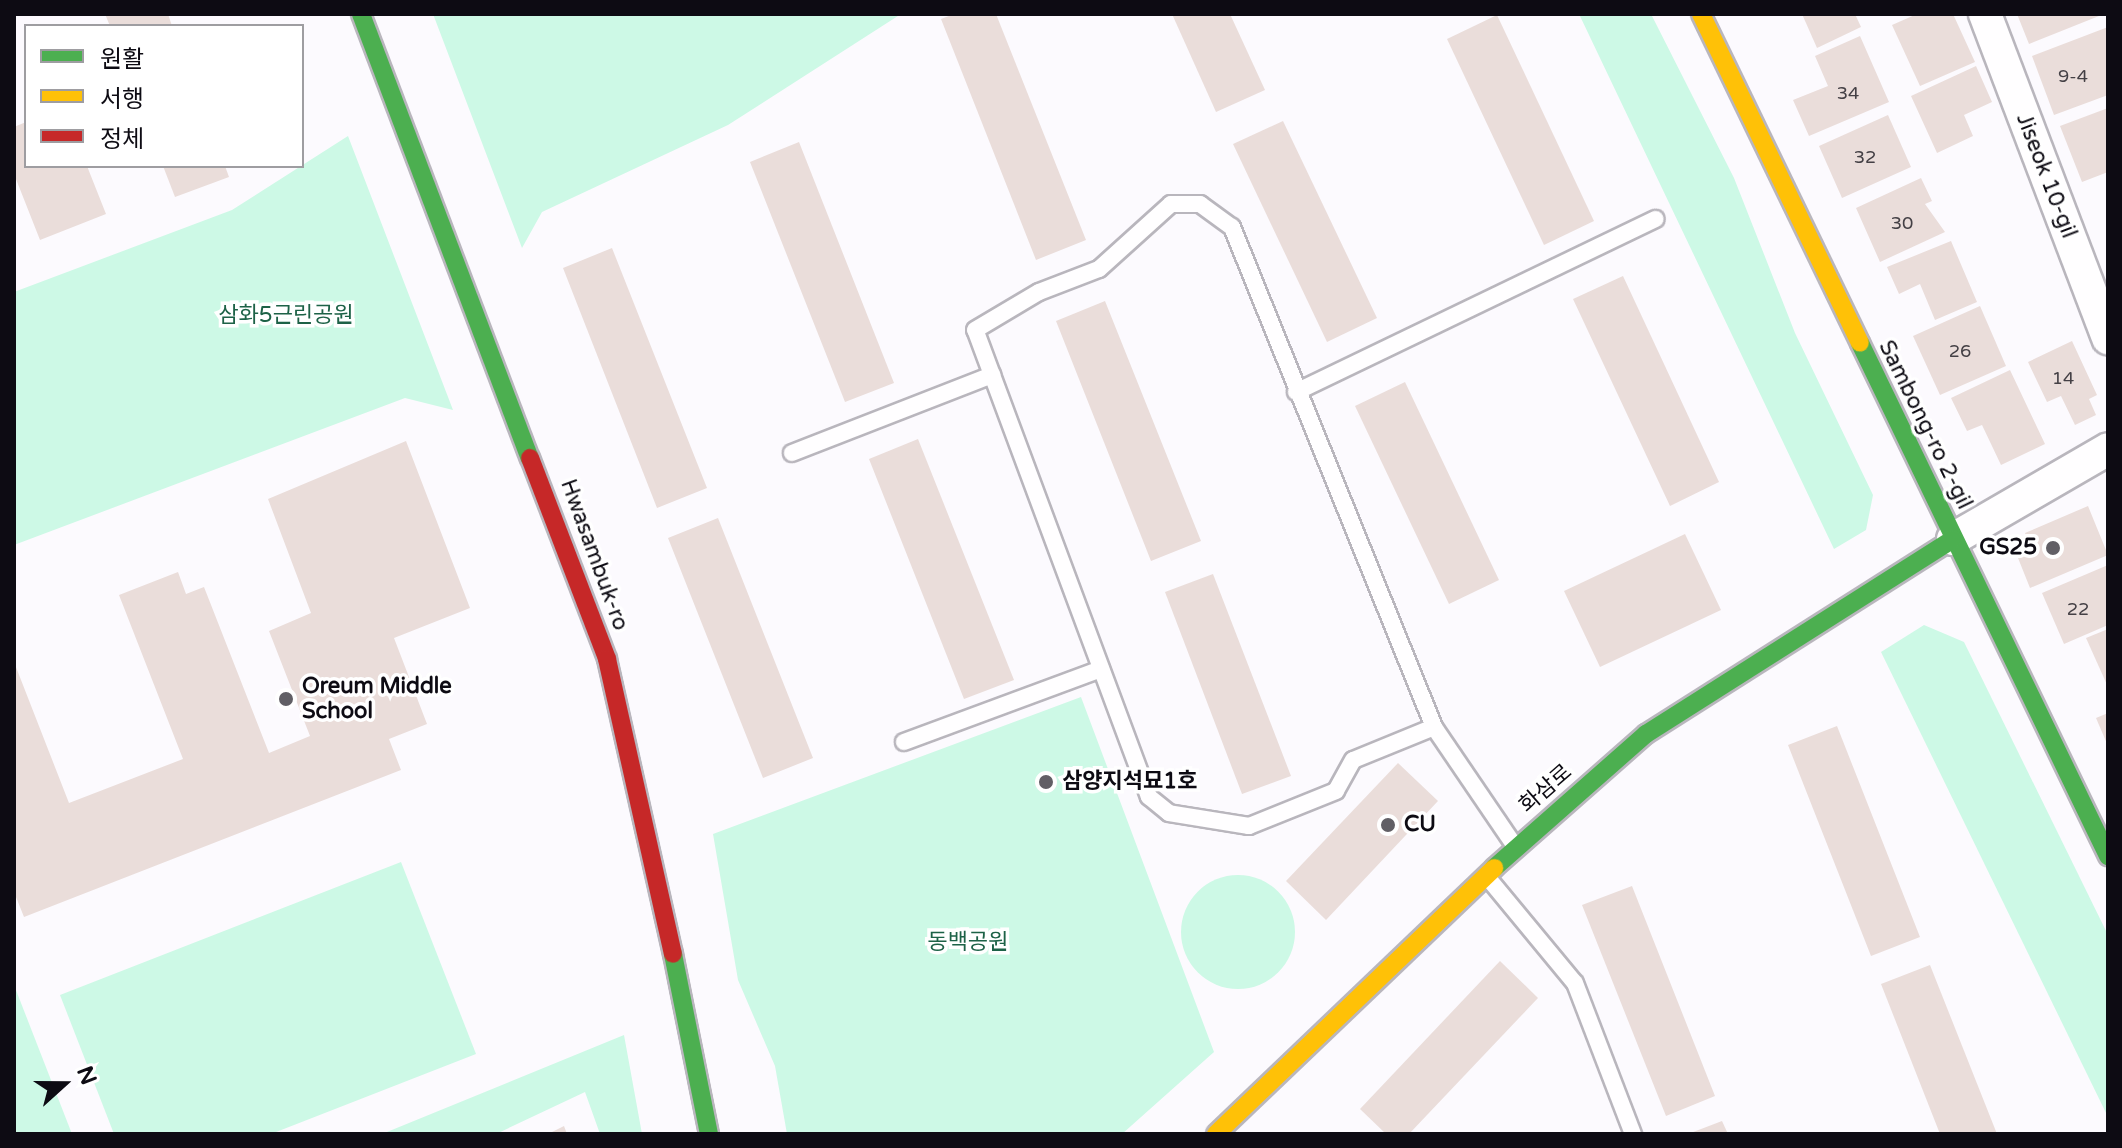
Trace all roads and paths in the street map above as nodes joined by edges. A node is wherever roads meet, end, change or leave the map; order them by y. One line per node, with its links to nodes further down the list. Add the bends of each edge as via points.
1 (361, 14): 17 (street, Hwasambuk-ro, via 607,659 638,776)
2 (1701, 14): 10 (street, Sambong-ro 2-gil)
3 (1985, 14): 5 (street, Jiseok 10-gil)
4 (1655, 219): 7 (lane)
5 (2108, 338)
6 (992, 375): 7 (lane, via 975,330 1039,292 1099,269 1171,204 1200,204 1232,227); 9 (lane); 11 (lane)
7 (1296, 392): 12 (lane)
8 (2108, 449): 10 (street)
9 (792, 453)
10 (1953, 539): 14 (street, 화삼로, via 1646,734); 15 (street, Sambong-ro 2-gil)
11 (1101, 669): 12 (lane, via 1149,797 1169,813 1249,826 1336,791 1353,760); 13 (lane)
12 (1434, 727): 14 (lane)
13 (904, 742)
14 (1516, 847): 16 (street, 화삼로)
15 (2108, 856)
16 (1486, 877): 18 (street, 화삼로); 19 (lane, via 1575,983)
17 (709, 1134)
18 (1216, 1134)
19 (1633, 1134)

